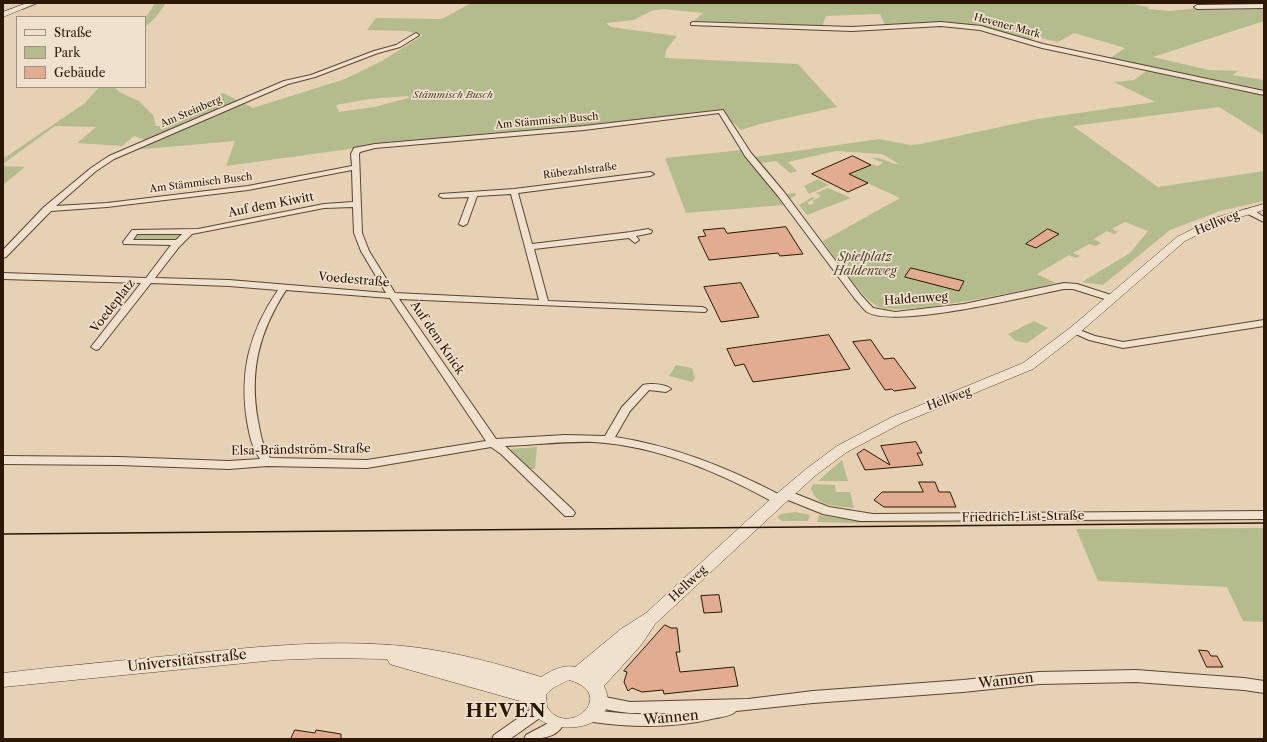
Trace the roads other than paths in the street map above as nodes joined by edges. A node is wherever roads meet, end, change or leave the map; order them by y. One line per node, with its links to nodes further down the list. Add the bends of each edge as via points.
1 (34, 3): 4 (street)
2 (1196, 6): 3 (street)
3 (1264, 6)
4 (3, 15)
5 (693, 24): 7 (street, Hevener Mark, via 852,29 942,24 973,27 1042,46)
6 (416, 35): 17 (street, Am Steinberg, via 398,46 304,79 298,78 282,84 114,155 102,162)
7 (1264, 93)
8 (721, 111): 9 (street, Am Stämmisch Busch, via 584,128); 30 (street, Haldenweg, via 748,154 858,297 874,312 895,315 964,307 1064,286 1074,286)
9 (375, 146): 10 (street, Auf dem Knick, via 357,150)
10 (356, 167): 15 (street, Auf dem Knick); 17 (street, Am Stämmisch Busch, via 243,189 107,205)
11 (650, 174): 12 (street, Rübezahlstraße)
12 (514, 191): 13 (street, Rübezahlstraße); 24 (street)
13 (474, 194): 14 (street, Rübezahlstraße); 20 (street)
14 (443, 196)
15 (358, 204): 22 (street, Auf dem Kiwitt, via 324,206); 29 (street, Auf dem Knick, via 358,233 365,251)
16 (1264, 207): 18 (street, Hellweg)
17 (47, 209): 25 (street, Am Steinberg)
18 (1249, 211): 19 (street); 30 (street, Hellweg, via 1219,220 1181,239)
19 (1264, 220)
20 (463, 224)
21 (648, 231): 24 (street, via 633,237)
22 (189, 232): 23 (street, Auf dem Kiwitt); 23 (street, Auf dem Kiwitt, via 135,232 127,242)
23 (176, 243): 27 (street, Auf dem Kiwitt)
24 (529, 247): 31 (street)
25 (3, 255)
26 (3, 276): 27 (street, Voedestraße)
27 (149, 280): 28 (street, Voedestraße); 35 (street, Voedeplatz)
28 (284, 287): 29 (street, Voedestraße); 40 (street, via 268,311 259,332 252,356 249,381 250,407 257,446)
29 (392, 295): 31 (street, Voedestraße); 38 (street, Auf dem Knick)
30 (1111, 298): 34 (street, Hellweg)
31 (544, 303): 32 (street, Voedestraße)
32 (702, 310)
33 (1264, 323): 34 (street, via 1123,345)
34 (1074, 331): 41 (street, Hellweg, via 1028,366 995,382 897,420 865,436 825,462)
35 (96, 347)
36 (666, 389): 37 (street, via 647,387 626,409)
37 (608, 440): 38 (street); 41 (street, via 662,451 697,462)
38 (493, 443): 40 (street, Elsa-Brändström-Straße, via 367,464); 42 (street, via 505,450)
39 (3, 460): 40 (street, Elsa-Brändström-Straße, via 229,465)
40 (267, 462)
41 (782, 497): 43 (street, Friedrich-List-Straße, via 832,514 873,518); 44 (street, Hellweg)
42 (570, 513)
43 (1264, 515)
44 (652, 618): 45 (street, Hellweg, via 627,634); 47 (street, Hellweg)
45 (579, 674): 47 (street); 49 (street, via 560,675)
46 (3, 680): 49 (street, Universitätsstraße, via 293,651 372,652 411,654 478,667)
47 (595, 684): 50 (street, via 598,689)
48 (1264, 687): 50 (street, Wannen, via 1136,676 1039,678 748,705 697,717 651,722 629,721)
49 (540, 698): 51 (street, via 549,721); 52 (street)
50 (597, 709): 51 (street, via 576,726)
51 (556, 725): 53 (street)
52 (499, 739)
53 (531, 739)

